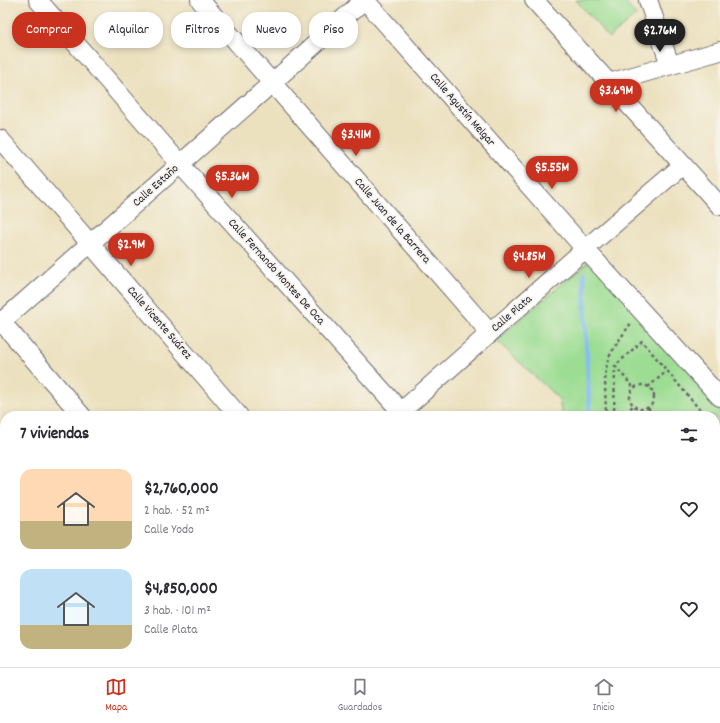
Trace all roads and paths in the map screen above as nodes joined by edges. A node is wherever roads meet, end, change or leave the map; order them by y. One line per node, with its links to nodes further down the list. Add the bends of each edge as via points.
1 (38, 0): 11 (street, Calle Fernando Montes De Oca)
2 (200, 0): 8 (street, Calle Juan de la Barrera)
3 (364, 0): 8 (street, Calle Estaño); 15 (street, Calle Agustín Melgar)
4 (534, 0): 9 (street)
5 (648, 0): 7 (street)
6 (720, 51): 7 (street)
7 (670, 65): 9 (street)
8 (272, 83): 11 (street, Calle Estaño); 18 (street, Calle Juan de la Barrera)
9 (609, 83): 12 (street)
10 (0, 140): 14 (street, Calle Vicente Suárez)
11 (180, 164): 14 (street, Calle Estaño); 28 (street, Calle Fernando Montes De Oca)
12 (683, 165): 13 (street); 15 (street, Calle Plata)
13 (720, 206)
14 (91, 244): 17 (street, Calle Estaño); 27 (street, Calle Vicente Suárez)
15 (585, 249): 16 (street, Calle Agustín Melgar); 18 (street, Calle Plata)
16 (640, 309): 23 (street, Calle Agustín Melgar); 30 (path, via 613,349 608,361)
17 (1, 322): 26 (street)
18 (490, 333): 29 (street, Calle Plata)
19 (615, 366): 20 (path, via 642,341); 22 (path); 31 (path)
20 (667, 371): 21 (path); 34 (path)
21 (648, 387): 22 (path, via 641,385); 25 (path, via 654,398)
22 (634, 388): 24 (path, via 630,395)
23 (720, 397)
24 (633, 406): 25 (path, via 640,409); 32 (path)
25 (648, 408): 33 (path)
26 (78, 411)
27 (234, 411)
28 (397, 411)
29 (405, 411)
30 (606, 411)
31 (614, 411)
32 (628, 411)
33 (651, 411)
34 (701, 411)

